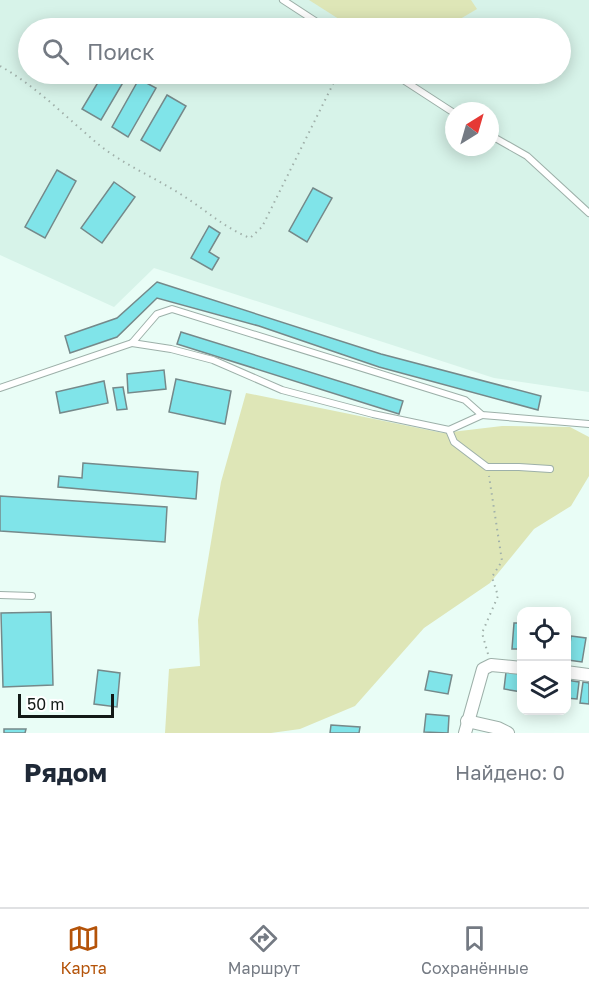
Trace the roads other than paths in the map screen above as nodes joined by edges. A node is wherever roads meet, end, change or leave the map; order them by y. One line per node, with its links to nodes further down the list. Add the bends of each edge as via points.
1 (283, 0): 2 (lane)
2 (311, 18)
3 (409, 84): 4 (lane)
4 (445, 107)
5 (499, 140): 6 (lane, via 527,156)
6 (589, 213)
7 (132, 343): 8 (lane); 9 (lane, via 157,314 172,309 465,400); 11 (lane, via 213,360 282,390)
8 (0, 388)
9 (482, 415): 10 (lane); 11 (lane)
10 (589, 424)
11 (449, 430): 12 (lane, via 454,442 487,467)
12 (550, 469)
13 (0, 595): 14 (lane)
14 (32, 596)
15 (517, 668): 18 (street, via 491,665 483,669)
16 (571, 673): 17 (street)
17 (589, 675)
18 (466, 727): 19 (street, via 498,728)
19 (508, 733)

